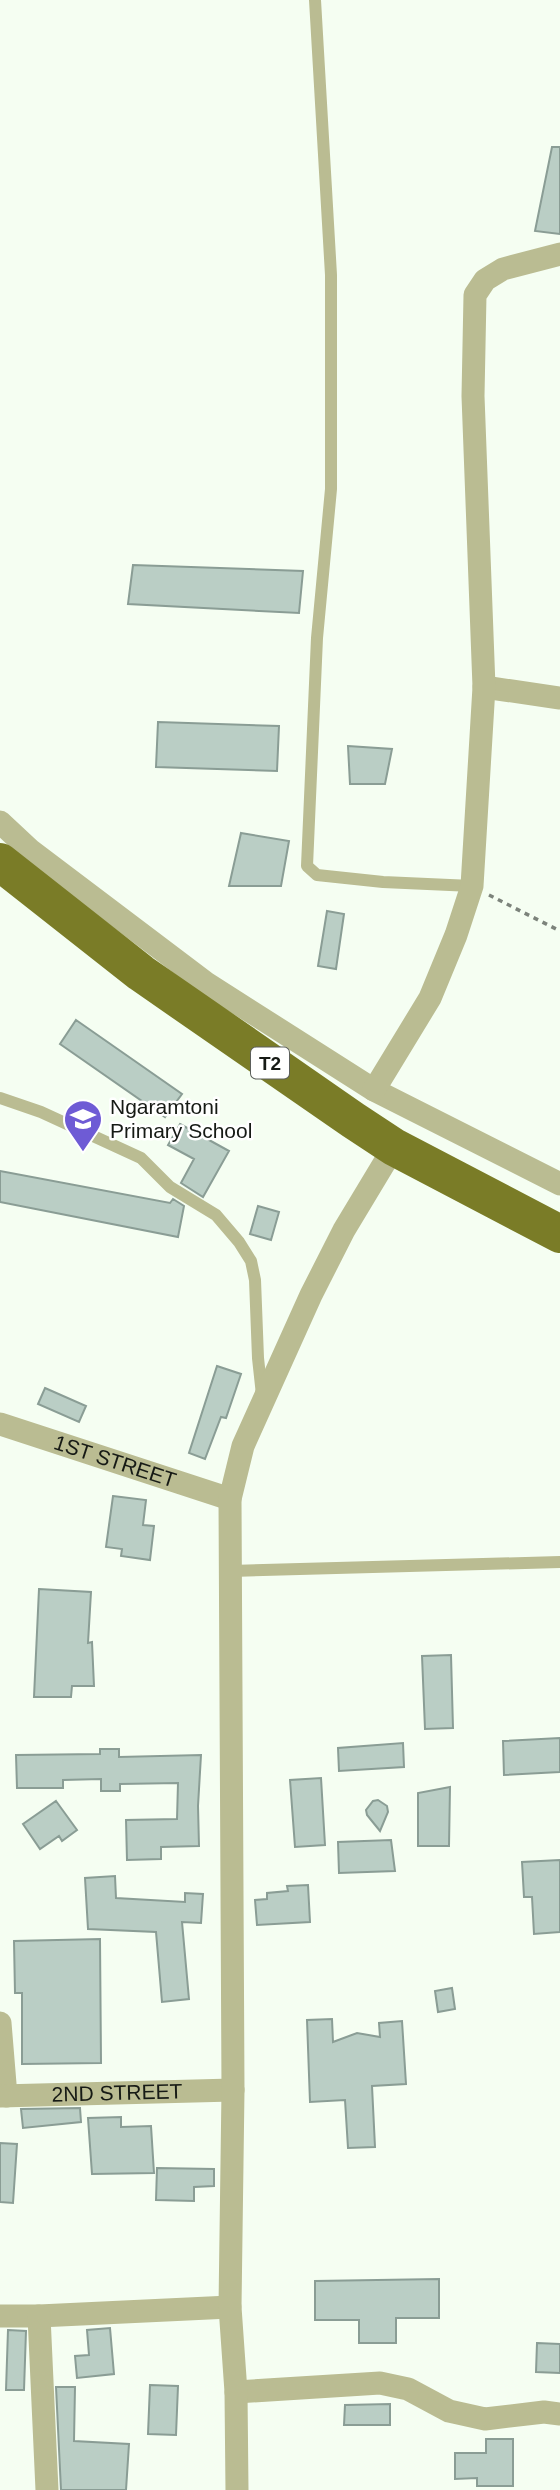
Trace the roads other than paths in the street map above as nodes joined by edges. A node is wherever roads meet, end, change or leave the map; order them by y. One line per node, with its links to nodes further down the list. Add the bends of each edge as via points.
1 (315, 0): 7 (lane, via 331,275 331,489 317,638 307,866 317,875)
2 (560, 254): 3 (street, via 503,269 485,280 475,295 473,396)
3 (484, 687): 4 (street); 7 (street)
4 (560, 698)
5 (0, 822): 8 (street, via 30,850 206,983)
6 (0, 862): 10 (highway, T2, via 141,973)
7 (472, 886): 8 (street, via 430,998)
8 (374, 1090): 11 (street)
9 (0, 1098): 13 (lane, via 141,1158 170,1186 216,1215 251,1261)
10 (394, 1147): 12 (highway, T2); 13 (street, via 344,1230)
11 (560, 1184)
12 (560, 1234)
13 (263, 1398): 15 (street, via 243,1446)
14 (0, 1424): 15 (street, 1ST STREET)
15 (230, 1499): 17 (street)
16 (560, 1562): 17 (lane)
17 (231, 1572): 19 (street)
18 (0, 2023): 20 (street)
19 (233, 2090): 20 (street, 2ND STREET); 21 (street)
20 (3, 2096)
21 (230, 2307): 23 (street); 24 (street)
22 (0, 2316): 23 (street)
23 (39, 2316): 26 (street)
24 (236, 2392): 25 (street, via 380,2383 408,2389 477,2418); 27 (street)
25 (560, 2414)
26 (47, 2490)
27 (237, 2490)

